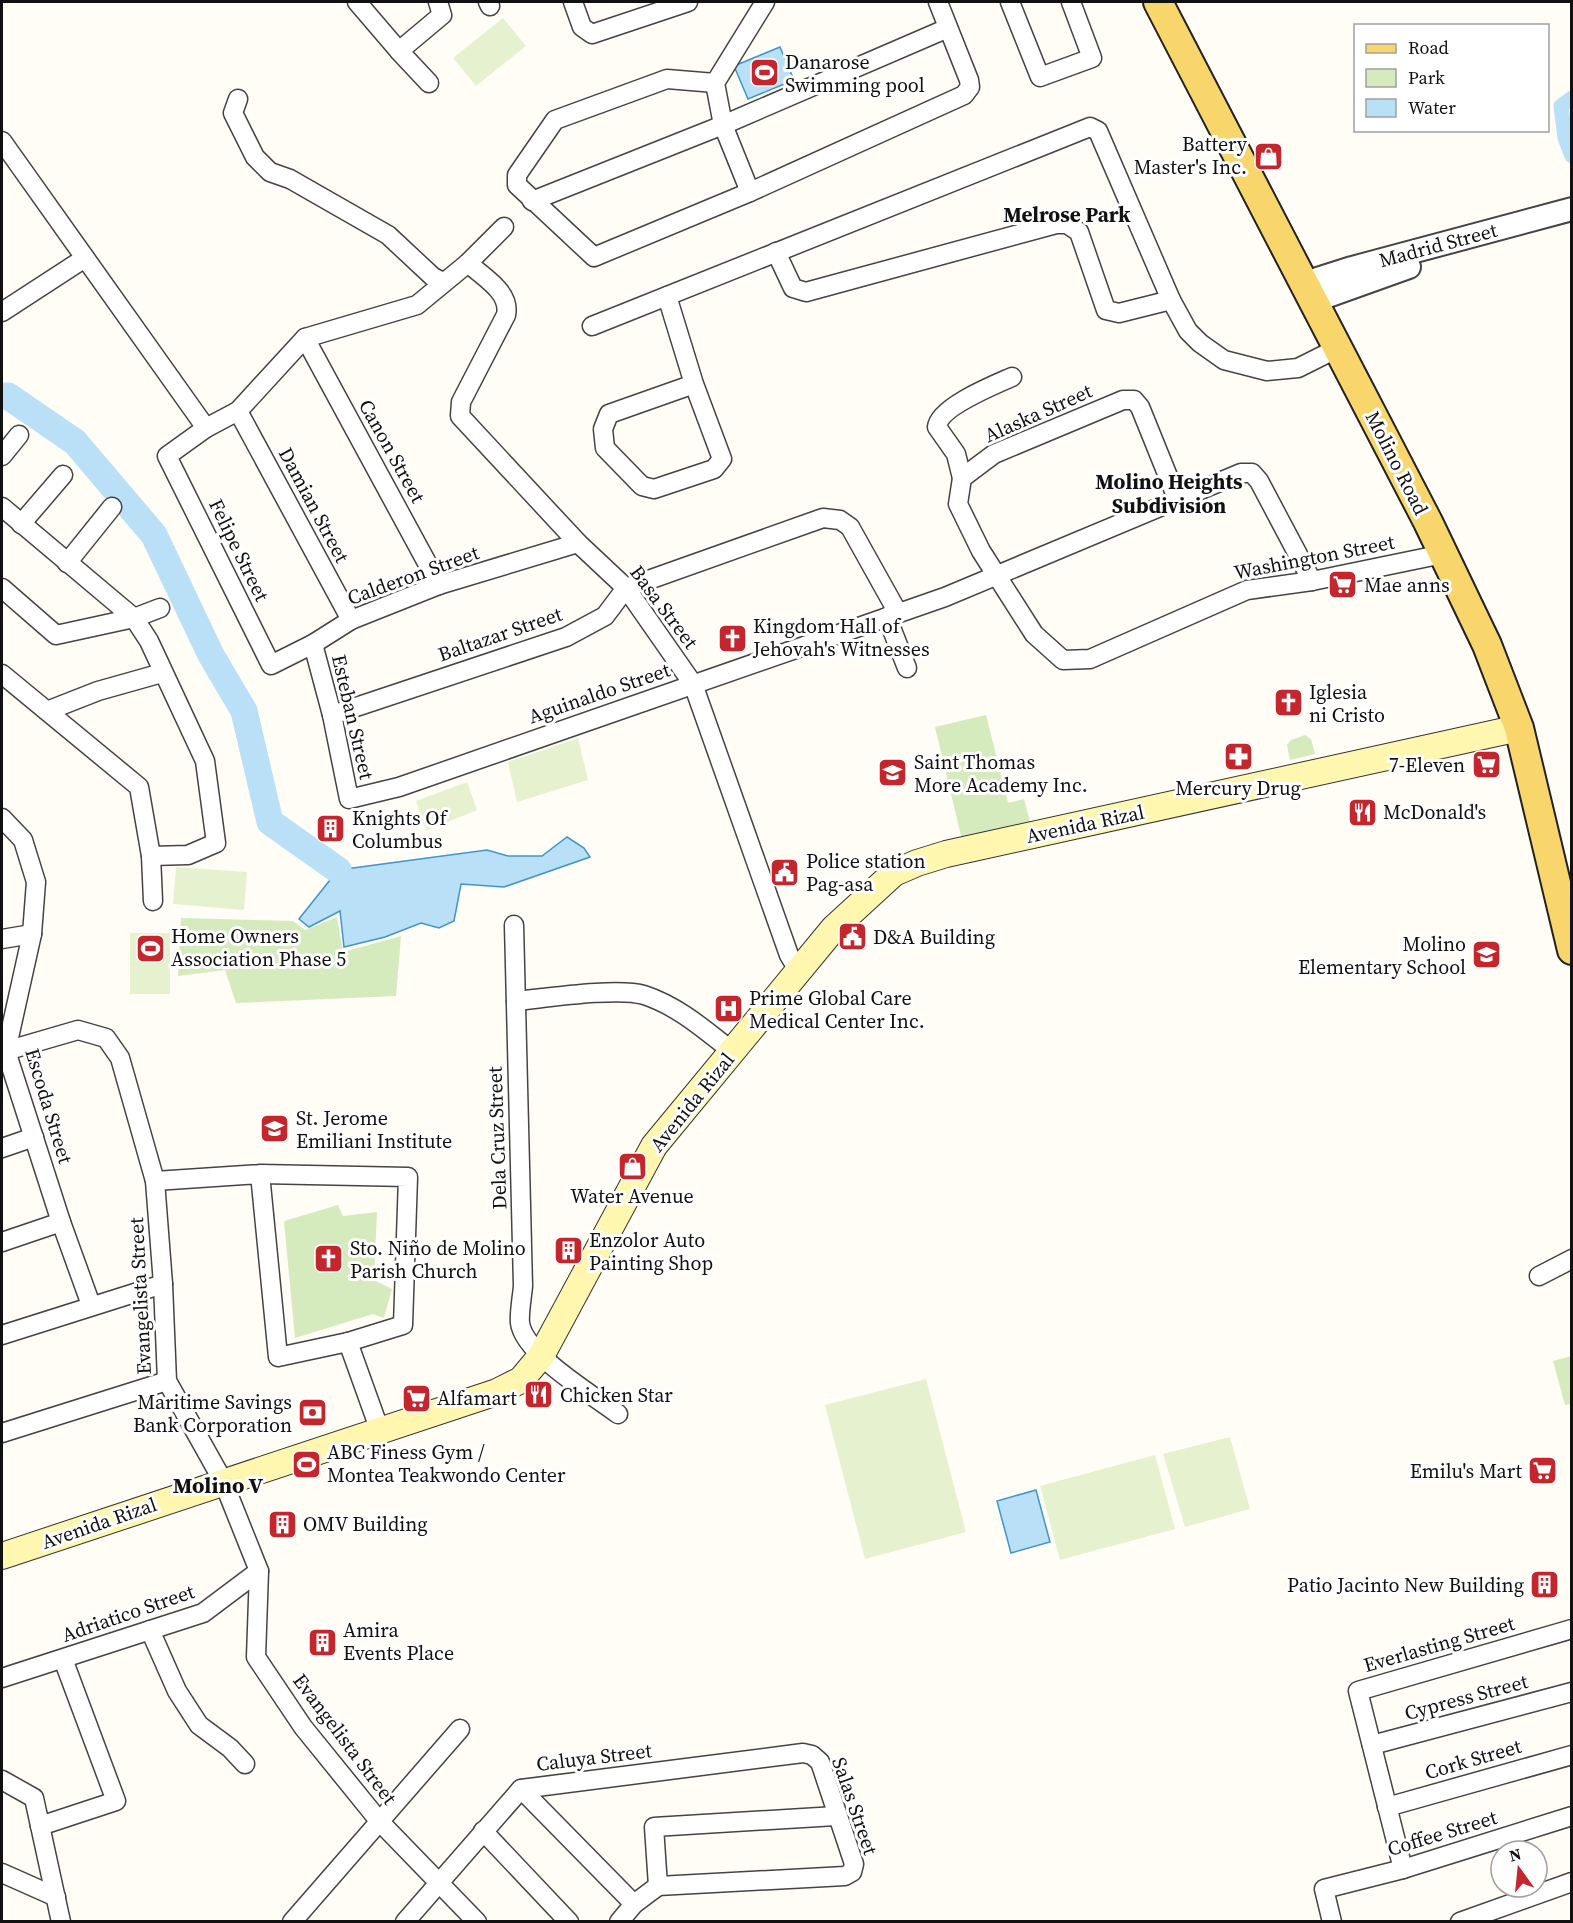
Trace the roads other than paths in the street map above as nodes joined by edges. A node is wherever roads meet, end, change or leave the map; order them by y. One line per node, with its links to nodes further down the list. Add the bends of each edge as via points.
1 (357, 2): 11 (street)
2 (438, 2): 11 (street, via 442,15)
3 (573, 2): 4 (street, via 582,27 592,34)
4 (688, 2)
5 (938, 2): 10 (street)
6 (1010, 2): 7 (street, via 1040,77 1092,58)
7 (1071, 2)
8 (1158, 2): 27 (main road, Molino Road)
9 (755, 5): 13 (street)
10 (948, 28): 15 (street); 17 (street, via 970,84 964,95)
11 (399, 51): 12 (street)
12 (429, 83)
13 (715, 83): 15 (street); 18 (street, via 667,79 555,120 517,175 517,185)
14 (238, 99): 26 (street, via 233,113 260,163 388,236)
15 (723, 125): 17 (street); 18 (street)
16 (2, 141): 23 (street)
17 (750, 192): 18 (street, via 594,258)
18 (532, 201)
19 (1572, 209): 25 (street, Madrid Street)
20 (1572, 221): 25 (street, Madrid Street)
21 (504, 227): 24 (street)
22 (776, 252): 28 (street); 29 (street, via 793,288 806,292 1067,224 1079,232 1106,310 1119,313); 29 (street, via 1090,127 1098,131)
23 (84, 258): 30 (street); 37 (street)
24 (468, 262): 26 (street); 46 (street, Basa Street, via 504,296 508,305 461,402 460,416)
25 (1392, 264): 27 (street, Madrid Street)
26 (440, 286): 32 (street, via 417,304)
27 (1310, 292): 33 (main road, Molino Road)
28 (667, 296): 31 (street); 35 (street)
29 (1171, 300): 33 (street, via 1188,331 1200,343 1238,365 1267,371 1298,368)
30 (2, 312)
31 (592, 326)
32 (305, 338): 36 (street); 51 (street, Canon Street)
33 (1335, 342): 47 (main road, Molino Road)
34 (1012, 377): 41 (street, via 949,409 938,422 937,427 956,454)
35 (694, 384): 35 (street, via 609,414 603,429 605,448 642,486 654,489 714,469 722,459)
36 (238, 411): 37 (street); 57 (street, Damian Street)
37 (206, 428): 59 (street, Felipe Street, via 167,456)
38 (18, 435): 39 (street)
39 (2, 456)
40 (63, 475): 45 (street)
41 (962, 478): 42 (street, Alaska Street, via 994,454 1123,400 1134,400); 49 (street, via 958,504)
42 (1178, 501): 49 (street, Aguinaldo Street); 50 (street, Aguinaldo Street, via 1241,473 1252,473)
43 (2, 507): 45 (street)
44 (112, 507): 48 (street)
45 (21, 524): 48 (street)
46 (578, 543): 51 (street, Calderon Street); 53 (street, Basa Street)
47 (1443, 554): 50 (street, Washington Street); 66 (main road, Molino Road, via 1487,645)
48 (67, 563): 56 (street)
49 (997, 574): 50 (street, Washington Street, via 1035,634 1063,660 1090,659 1247,590); 55 (street, Aguinaldo Street)
50 (1312, 581)
51 (439, 585): 57 (street, Calderon Street)
52 (2, 588): 56 (street, via 56,635)
53 (626, 588): 55 (street, via 823,518 840,520 850,527); 63 (street, Basa Street); 65 (street, Baltazar Street, via 605,615 566,637)
54 (160, 608): 56 (street)
55 (893, 615): 60 (street); 63 (street, Aguinaldo Street)
56 (134, 618): 61 (street)
57 (351, 620): 58 (street, Calderon Street)
58 (313, 644): 59 (street, Calderon Street); 65 (street, Esteban Street)
59 (271, 665)
60 (907, 668)
61 (162, 673): 64 (street); 69 (street, via 205,761 216,843 188,855)
62 (2, 674): 64 (street)
63 (693, 684): 67 (street, Aguinaldo Street, via 399,787); 75 (street, Basa Street, via 789,955)
64 (47, 711): 69 (street, via 139,787)
65 (332, 715): 67 (street, Esteban Street)
66 (1519, 728): 74 (main road, Molino Road); 75 (main road, Avenida Rizal, via 917,862 894,873 870,892 834,928)
67 (349, 799)
68 (2, 818): 72 (street, Escoda Street, via 23,840 36,882)
69 (151, 856): 70 (street)
70 (153, 901)
71 (514, 925): 76 (street, Dela Cruz Street)
72 (32, 934): 73 (street); 77 (street, Escoda Street)
73 (2, 939)
74 (1572, 950)
75 (800, 973): 78 (main road, Avenida Rizal)
76 (516, 1001): 78 (street, via 598,994 642,995 680,1011); 91 (street, Dela Cruz Street, via 523,1286 520,1324 526,1339)
77 (4, 1052): 79 (street, Escoda Street); 82 (street, Evangelista Street, via 78,1030 106,1038 120,1058)
78 (733, 1052): 91 (main road, Avenida Rizal, via 654,1146)
79 (34, 1137): 80 (street); 83 (street, Escoda Street)
80 (2, 1148)
81 (260, 1174): 82 (street); 90 (street, via 278,1357); 90 (street, via 408,1177 403,1325)
82 (155, 1181): 87 (street, Evangelista Street)
83 (61, 1222): 84 (street); 88 (street, Escoda Street)
84 (2, 1242)
85 (1572, 1259): 86 (street)
86 (1539, 1276)
87 (163, 1284): 88 (street); 92 (street, Evangelista Street)
88 (91, 1305): 89 (street)
89 (2, 1335)
90 (348, 1342): 94 (street)
91 (541, 1356): 93 (street, Dela Cruz Street); 94 (main road, Avenida Rizal, via 521,1380 497,1392)
92 (167, 1381): 95 (street); 96 (street, Evangelista Street)
93 (618, 1414)
94 (380, 1431): 96 (main road, Avenida Rizal)
95 (2, 1433)
96 (223, 1481): 97 (main road, Avenida Rizal); 98 (street, Evangelista Street)
97 (2, 1556)
98 (259, 1571): 100 (street, Adriatico Street, via 203,1613); 114 (street, Evangelista Street, via 256,1657 303,1727)
99 (1572, 1629): 105 (street, Everlasting Street, via 1358,1691)
100 (150, 1630): 101 (street, Adriatico Street); 108 (street, via 177,1691 199,1725)
101 (63, 1659): 102 (street, Adriatico Street); 115 (street, via 116,1801)
102 (2, 1678)
103 (1572, 1692): 105 (street, Cypress Street)
104 (460, 1729): 114 (street)
105 (1372, 1745): 111 (street, Everlasting Street)
106 (812, 1755): 110 (street, Caluya Street, via 802,1753); 112 (street, Salas Street, via 819,1762)
107 (1572, 1755): 111 (street, Cork Street)
108 (245, 1764)
109 (2, 1780): 115 (street, via 34,1798)
110 (520, 1789): 116 (street, Caluya Street); 123 (street)
111 (1387, 1807): 117 (street, Everlasting Street)
112 (836, 1816): 121 (street, via 654,1827); 121 (street, Salas Street, via 854,1864 852,1872 845,1876)
113 (1572, 1816): 117 (street, Coffee Street)
114 (380, 1822): 119 (street, Evangelista Street); 125 (street)
115 (40, 1826): 122 (street)
116 (483, 1831): 119 (street, Caluya Street); 128 (street)
117 (1402, 1869): 130 (street, Coffee Street, via 1324,1889)
118 (2, 1873): 122 (street)
119 (440, 1881): 126 (street, Caluya Street); 127 (street, Evangelista Street)
120 (1572, 1882): 131 (street)
121 (658, 1886): 123 (street)
122 (56, 1897): 124 (street)
123 (634, 1904): 129 (street)
124 (61, 1922)
125 (292, 1922)
126 (405, 1922)
127 (477, 1922)
128 (569, 1922)
129 (619, 1922)
130 (1332, 1922)
131 (1460, 1922)

